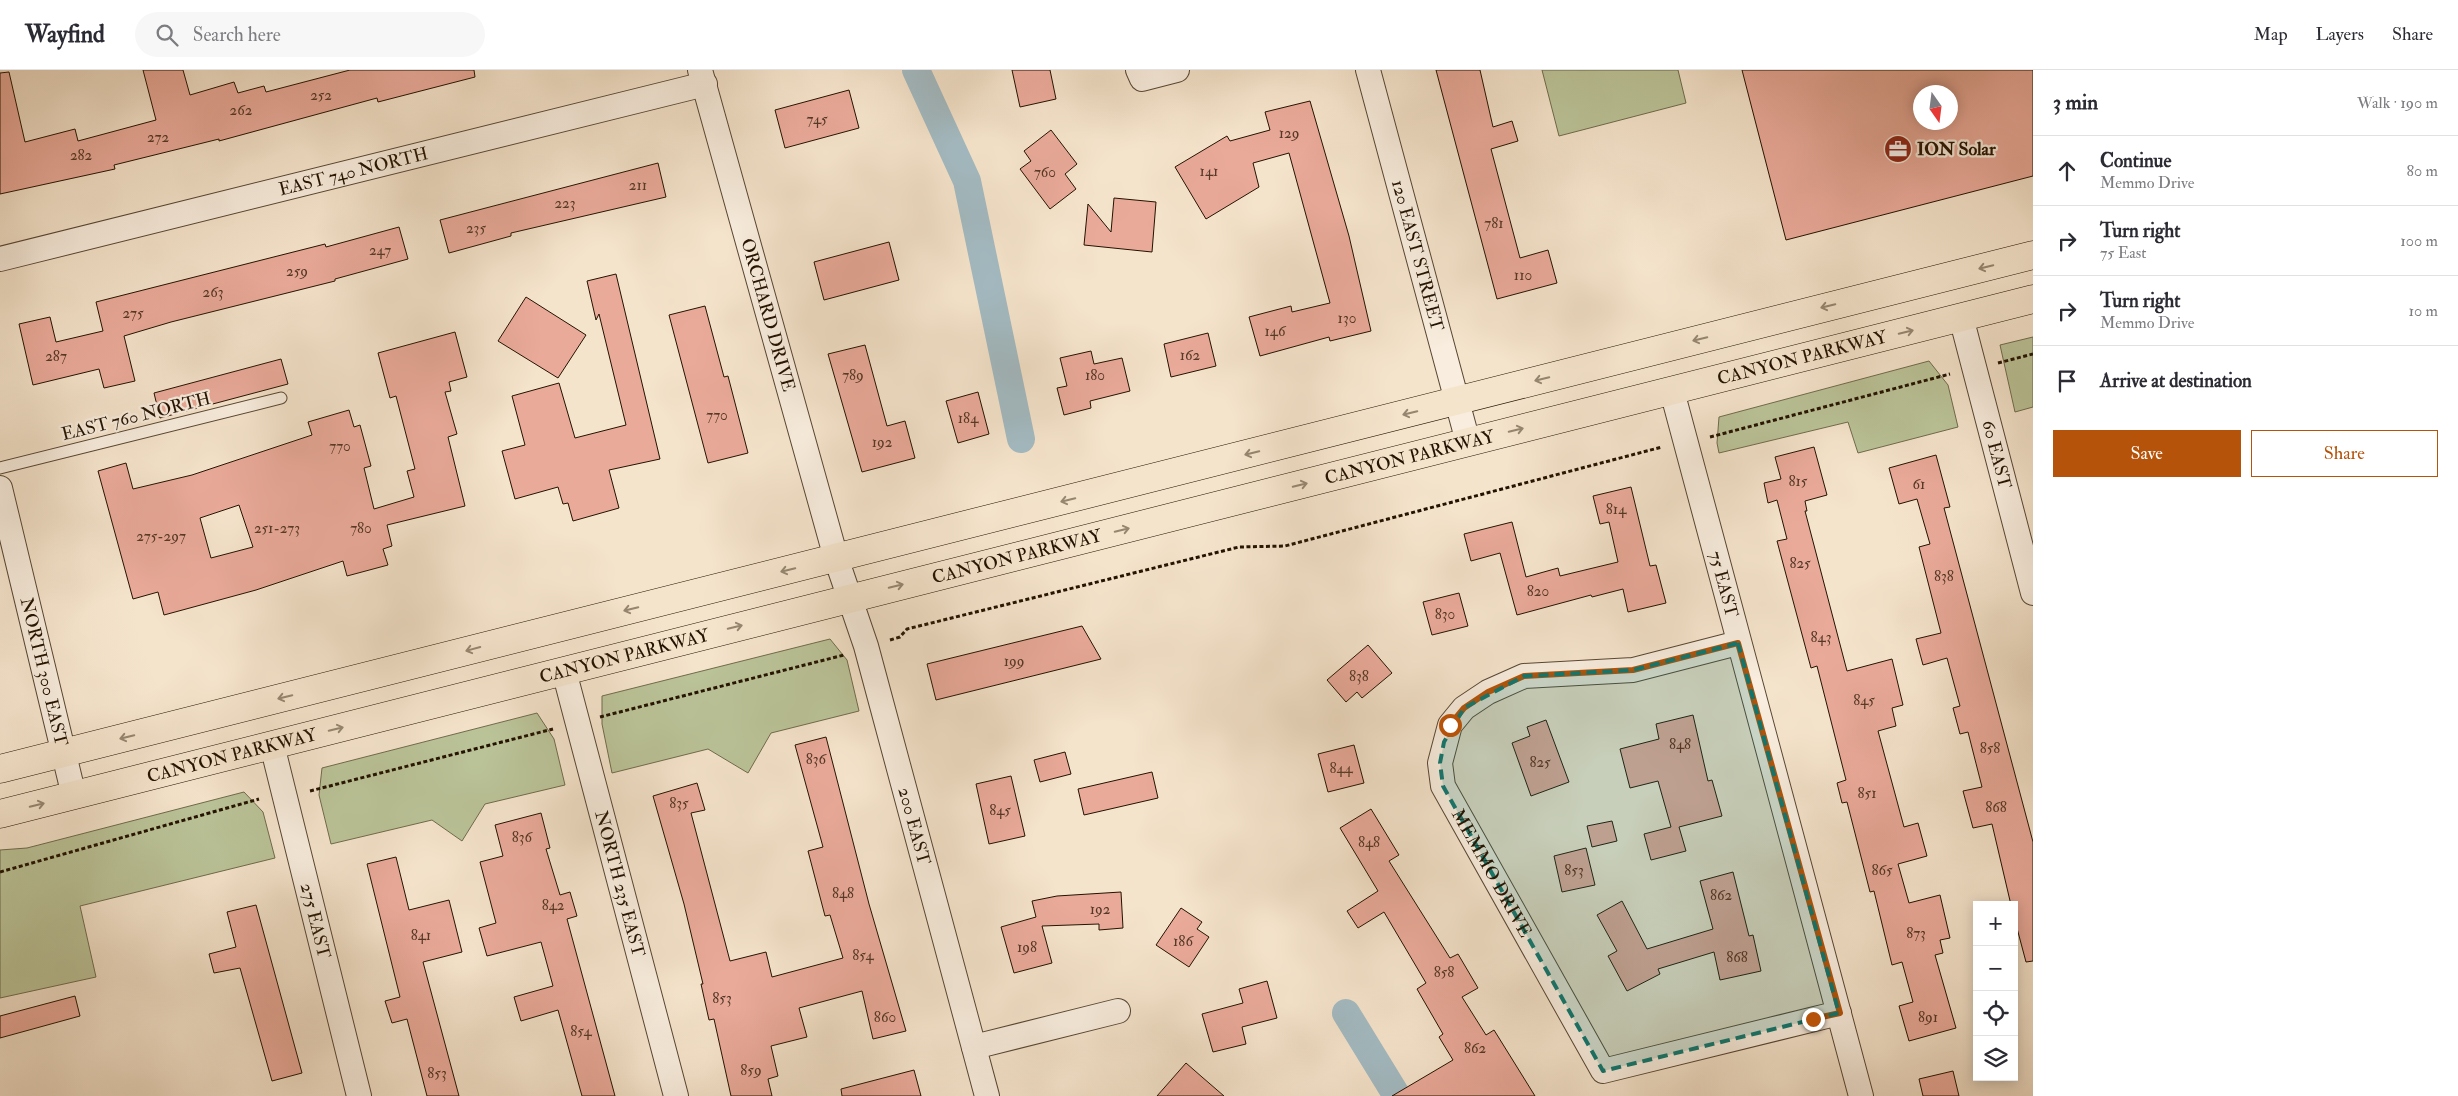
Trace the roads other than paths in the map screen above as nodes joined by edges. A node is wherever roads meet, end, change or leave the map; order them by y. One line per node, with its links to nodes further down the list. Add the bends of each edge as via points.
1 (1177, 70): 3 (street)
2 (1368, 70): 11 (street, 120 EAST STREET)
3 (1140, 74)
4 (703, 77): 6 (street, EAST 740 NORTH); 15 (street, ORCHARD DRIVE)
5 (2033, 255): 11 (highway, one-way to 11)
6 (0, 259)
7 (2033, 299): 8 (highway, CANYON PARKWAY)
8 (1962, 317): 9 (highway, CANYON PARKWAY, one-way to 8); 16 (street, 60 EAST)
9 (1672, 391): 12 (highway, CANYON PARKWAY, one-way to 9); 18 (street, 75 EAST)
10 (281, 398): 13 (lane, EAST 760 NORTH)
11 (1457, 401): 12 (street, 120 EAST STREET); 15 (highway, one-way to 15)
12 (1468, 442): 17 (highway, CANYON PARKWAY, one-way to 12)
13 (0, 468)
14 (0, 488): 21 (street, NORTH 300 EAST)
15 (836, 558): 17 (street, 200 EAST); 21 (highway, one-way to 21)
16 (2033, 593)
17 (849, 598): 19 (highway, CANYON PARKWAY, one-way to 17); 27 (street, 200 EAST, via 866,646)
18 (1738, 643): 26 (street, 75 EAST); 26 (street, MEMMO DRIVE, via 1633,670 1524,676 1488,692 1464,708 1450,725 1440,763 1443,786 1603,1071)
19 (564, 671): 20 (highway, CANYON PARKWAY, one-way to 19); 29 (street, NORTH 235 EAST)
20 (272, 745): 23 (highway, CANYON PARKWAY); 28 (street, 275 EAST)
21 (64, 753): 22 (highway); 23 (street, NORTH 300 EAST)
22 (0, 769)
23 (74, 796): 24 (highway, CANYON PARKWAY, one-way to 23)
24 (0, 814)
25 (1118, 1011): 27 (street)
26 (1840, 1013): 31 (street, 75 EAST)
27 (974, 1047): 30 (street, 200 EAST)
28 (359, 1096)
29 (676, 1096)
30 (987, 1096)
31 (1861, 1096)

